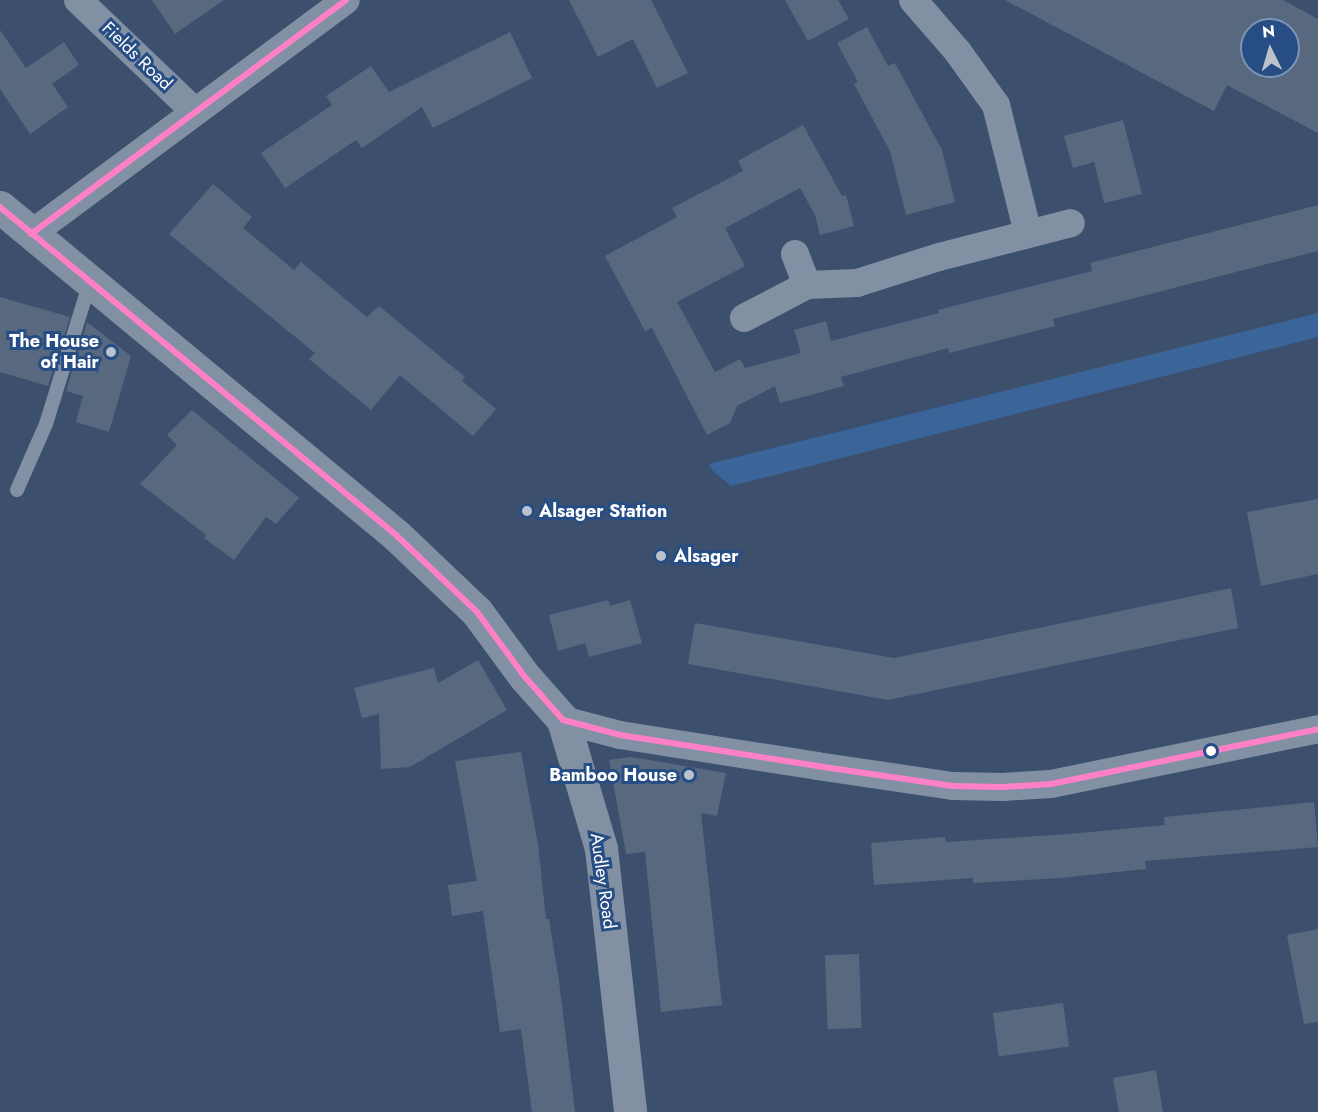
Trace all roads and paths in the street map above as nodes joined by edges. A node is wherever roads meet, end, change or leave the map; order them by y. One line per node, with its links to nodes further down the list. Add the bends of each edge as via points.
1 (78, 0): 4 (street, Fields Road)
2 (346, 0): 4 (street)
3 (913, 0): 8 (street, via 958,52 996,105)
4 (195, 112): 7 (street)
5 (0, 207): 7 (street, Audley Road)
6 (1071, 223): 8 (street)
7 (31, 234): 10 (street, Audley Road)
8 (1028, 234): 11 (street, via 857,283)
9 (795, 254): 11 (street)
10 (90, 282): 13 (lane, via 46,424); 14 (street, Audley Road, via 396,535 477,612)
11 (807, 285): 12 (street)
12 (744, 318)
13 (17, 490)
14 (563, 720): 15 (street, via 620,735 817,766 953,786 1002,787 1051,784); 16 (street, Audley Road, via 601,848)
15 (1318, 729)
16 (630, 1112)

